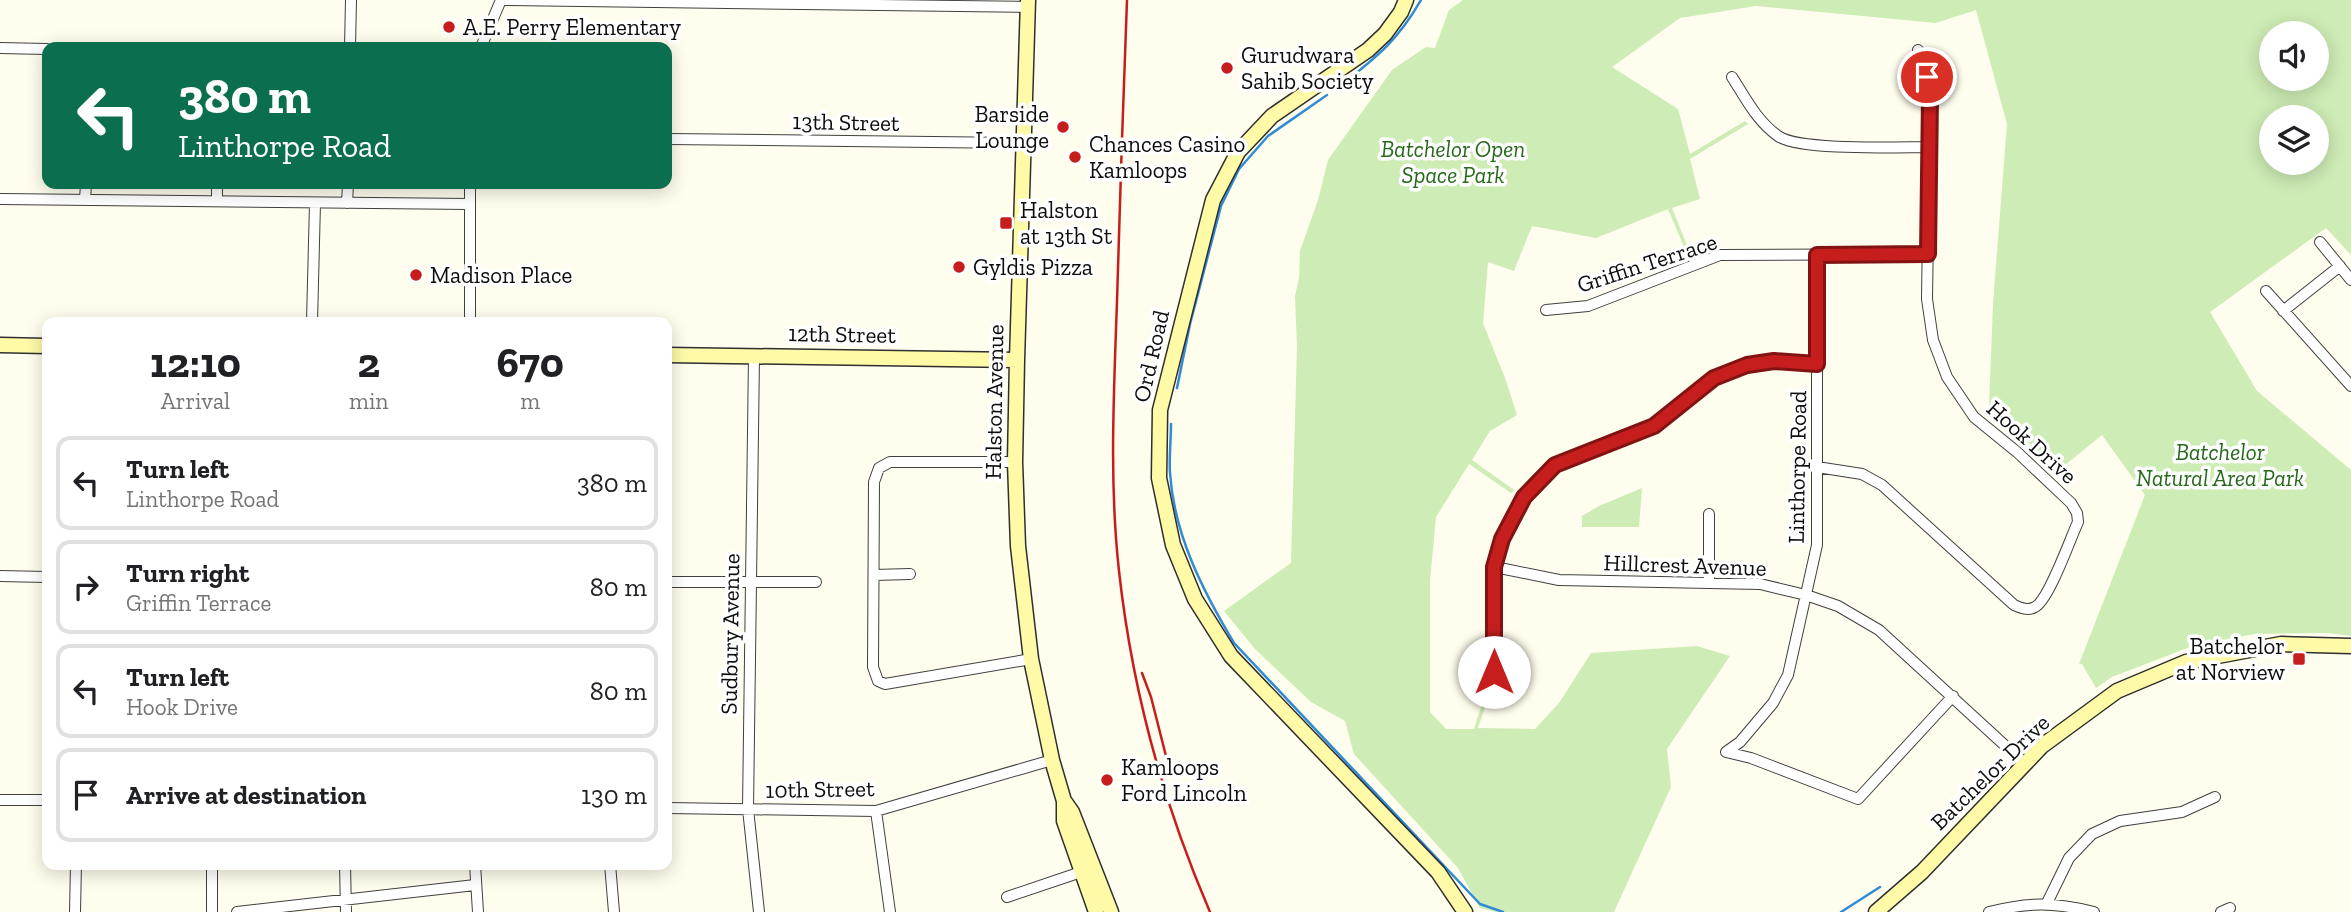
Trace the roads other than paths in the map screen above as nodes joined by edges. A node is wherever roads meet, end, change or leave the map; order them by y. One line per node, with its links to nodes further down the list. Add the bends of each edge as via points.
1 (351, 0): 5 (street)
2 (501, 0): 4 (street); 6 (street)
3 (1406, 0): 88 (street, Ord Road, via 1385,34 1368,50 1272,116 1238,152 1213,200 1160,410 1159,478 1173,545 1195,600 1231,656 1438,872)
4 (1028, 3): 12 (street, Halston Avenue)
5 (350, 42)
6 (483, 42)
7 (0, 48): 8 (street)
8 (42, 49)
9 (1918, 50): 13 (street, Hook Drive, via 1930,97)
10 (1732, 78): 13 (street, via 1758,120 1781,138 1807,145)
11 (672, 139): 12 (street, 13th Street)
12 (1025, 143): 38 (street, Halston Avenue)
13 (1928, 147): 25 (street, Hook Drive)
14 (86, 189): 19 (street)
15 (217, 189): 20 (street)
16 (348, 189): 22 (street)
17 (470, 189): 23 (street)
18 (0, 199): 19 (street)
19 (85, 200): 20 (street)
20 (216, 201): 21 (street)
21 (315, 203): 22 (street); 32 (street)
22 (347, 203): 23 (street)
23 (470, 204): 33 (street)
24 (2320, 242): 27 (street)
25 (1928, 254): 26 (street, Griffin Terrace); 42 (street, Hook Drive, via 1927,299 1933,340 1947,377 1974,417 2017,452 2077,513 2078,522 2046,597 2025,610 2014,605 1882,485 1862,474)
26 (1817, 255): 30 (street, Griffin Terrace, via 1720,255 1588,306); 39 (street, Linthorpe Road)
27 (2340, 266): 28 (street); 31 (street)
28 (2351, 280)
29 (2266, 290): 31 (street)
30 (1546, 310)
31 (2283, 311): 40 (street)
32 (312, 317)
33 (470, 317)
34 (0, 345): 35 (street)
35 (42, 346)
36 (672, 355): 37 (street, 12th Street)
37 (754, 356): 38 (street, 12th Street); 50 (street, Sudbury Avenue)
38 (1017, 360): 41 (street, Halston Avenue)
39 (1817, 364): 42 (street, Linthorpe Road); 44 (street, via 1774,361 1747,365 1714,378 1654,426 1555,465 1524,497 1502,539)
40 (2351, 386)
41 (1015, 461): 47 (street, via 890,461 879,468 874,482); 55 (street, Halston Avenue, via 1019,555)
42 (1817, 467): 53 (street, Linthorpe Road, via 1817,545)
43 (1709, 514): 52 (street)
44 (1494, 567): 52 (street, Hillcrest Avenue, via 1559,580); 56 (street)
45 (910, 573): 47 (street)
46 (0, 576): 48 (street)
47 (874, 576): 55 (street, via 873,667 878,681 892,683)
48 (42, 577)
49 (672, 582): 50 (street)
50 (750, 582): 51 (street); 64 (street, Sudbury Avenue)
51 (816, 582)
52 (1709, 582): 53 (street, Hillcrest Avenue, via 1760,584)
53 (1806, 595): 57 (street, Hillcrest Avenue, via 1838,606 1879,630); 57 (street, Linthorpe Road, via 1788,675 1773,703 1726,752 1858,799)
54 (2351, 646): 59 (street, Batchelor Drive, via 2281,645 2186,662 2117,691)
55 (1031, 659): 58 (street, Halston Avenue)
56 (1494, 672)
57 (1952, 696): 59 (street, Hillcrest Avenue)
58 (1052, 760): 65 (street, 10th Street); 66 (street, Halston Avenue, via 1064,801 1064,821)
59 (2024, 763): 89 (street, Batchelor Drive, via 1922,872)
60 (2215, 797): 76 (street, via 2182,812 2120,821 2092,834 2069,858)
61 (0, 800): 62 (street)
62 (42, 800)
63 (672, 808): 64 (street, 10th Street)
64 (748, 809): 65 (street, 10th Street); 83 (street, Sudbury Avenue)
65 (876, 811): 84 (street)
66 (1088, 869): 73 (street, Halston Avenue); 74 (street); 87 (street, Halston Avenue)
67 (76, 870): 77 (street)
68 (212, 870): 78 (street)
69 (345, 870): 75 (street)
70 (475, 870): 72 (street)
71 (610, 870): 82 (street)
72 (475, 885): 75 (street); 81 (street)
73 (1088, 889): 85 (street); 86 (street, Halston Avenue)
74 (1007, 897)
75 (344, 900): 79 (street); 80 (street)
76 (2047, 903): 90 (street); 91 (street)
77 (75, 912)
78 (212, 912)
79 (237, 912)
80 (345, 912)
81 (478, 912)
82 (614, 912)
83 (759, 912)
84 (890, 912)
85 (1086, 912)
86 (1096, 912)
87 (1111, 912)
88 (1465, 912)
89 (1876, 912)
90 (1989, 912)
91 (2094, 912)

